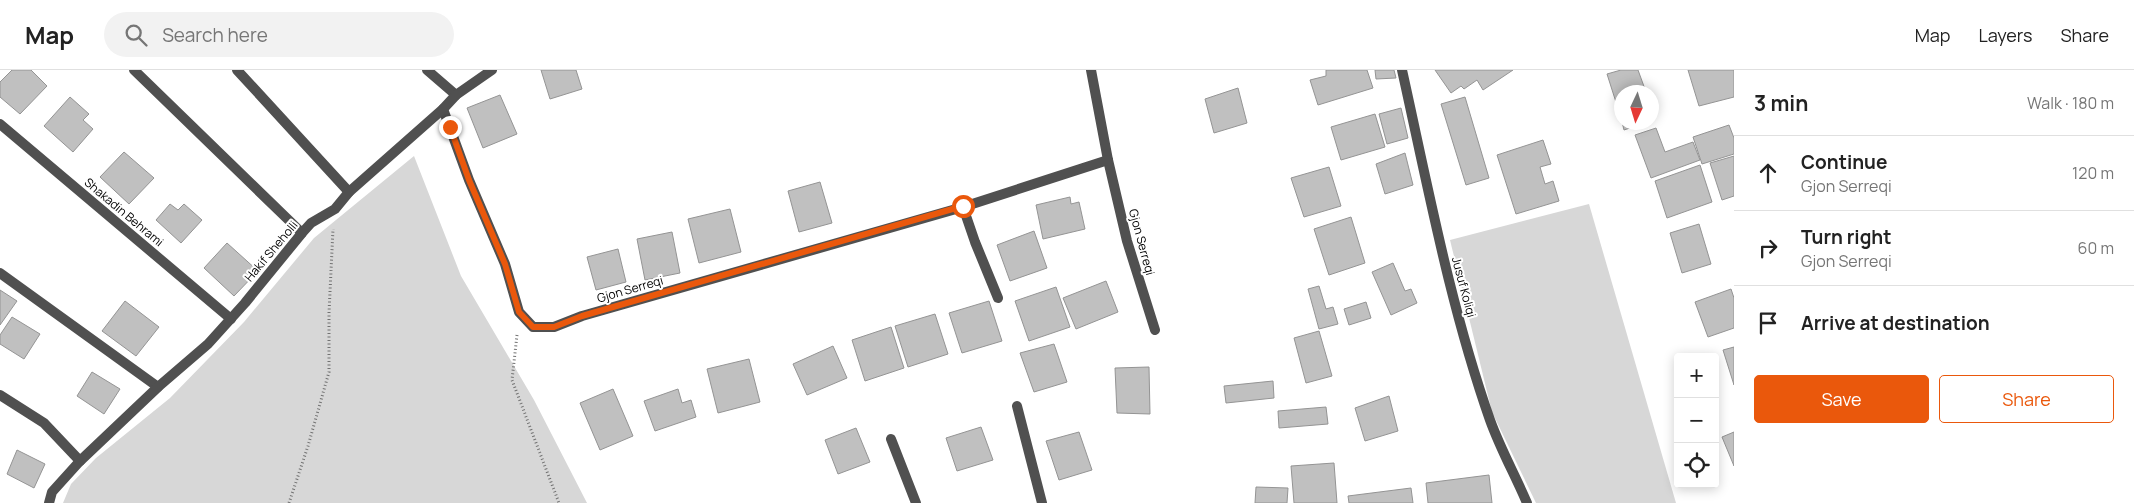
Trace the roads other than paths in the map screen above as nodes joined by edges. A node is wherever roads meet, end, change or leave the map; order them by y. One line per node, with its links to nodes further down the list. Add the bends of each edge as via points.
1 (134, 70): 13 (street)
2 (237, 70): 11 (street)
3 (427, 70): 7 (street)
4 (492, 70): 7 (street, Hakif Sheholli)
5 (1091, 70): 10 (street, Gjon Serreqi)
6 (1402, 70): 26 (street, Jusuf Koliqi, via 1432,212 1468,354 1490,422)
7 (456, 96): 8 (street, Hakif Sheholli)
8 (443, 109): 11 (street, Hakif Sheholli); 12 (street, Gjon Serreqi, via 505,264 519,312 533,327 554,327 582,316)
9 (0, 124): 16 (street, Shakadin Behrami)
10 (1108, 160): 12 (street, Gjon Serreqi); 17 (street, Gjon Serreqi, via 1127,241)
11 (349, 192): 13 (street, Hakif Sheholli, via 335,209)
12 (963, 206): 15 (street)
13 (302, 232): 16 (street, Hakif Sheholli)
14 (0, 273): 18 (street)
15 (998, 298)
16 (231, 319): 18 (street, Hakif Sheholli, via 208,344)
17 (1155, 330)
18 (158, 387): 22 (street, Hakif Sheholli)
19 (0, 395): 22 (street, via 44,422)
20 (1017, 406): 25 (street)
21 (892, 439): 24 (street)
22 (80, 461): 23 (street, Hakif Sheholli, via 52,492)
23 (49, 503)
24 (916, 503)
25 (1042, 503)
26 (1527, 503)

